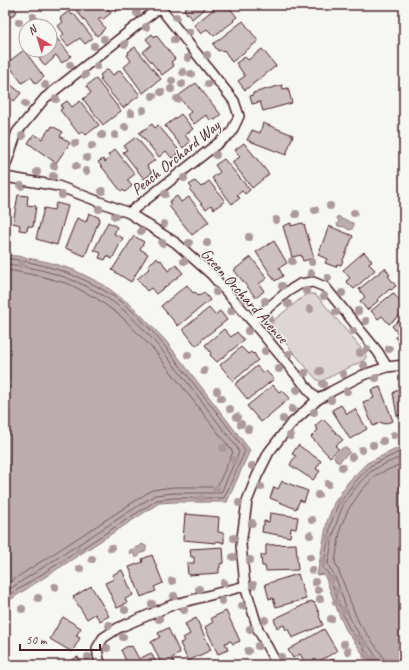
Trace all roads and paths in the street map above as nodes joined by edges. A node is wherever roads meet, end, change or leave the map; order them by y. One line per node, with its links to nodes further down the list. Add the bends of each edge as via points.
1 (159, 6): 2 (street, via 45,98 17,132); 4 (street, Peach Orchard Way, via 234,101 238,116 231,133)
2 (5, 167)
3 (5, 177): 4 (street, Green Orchard Avenue, via 58,186)
4 (129, 213): 5 (street, Green Orchard Avenue, via 176,243 212,275)
5 (252, 322): 7 (street, via 287,292 300,284 313,282 325,287 378,352); 8 (street, Green Orchard Avenue)
6 (404, 365): 7 (street)
7 (387, 367): 8 (street, via 363,375)
8 (317, 400): 9 (street, via 290,425 269,452 257,476 248,501 241,545)
9 (245, 586): 10 (street, via 172,605 118,628 103,638 97,648); 11 (street, via 258,629)
10 (102, 665)
11 (277, 665)

